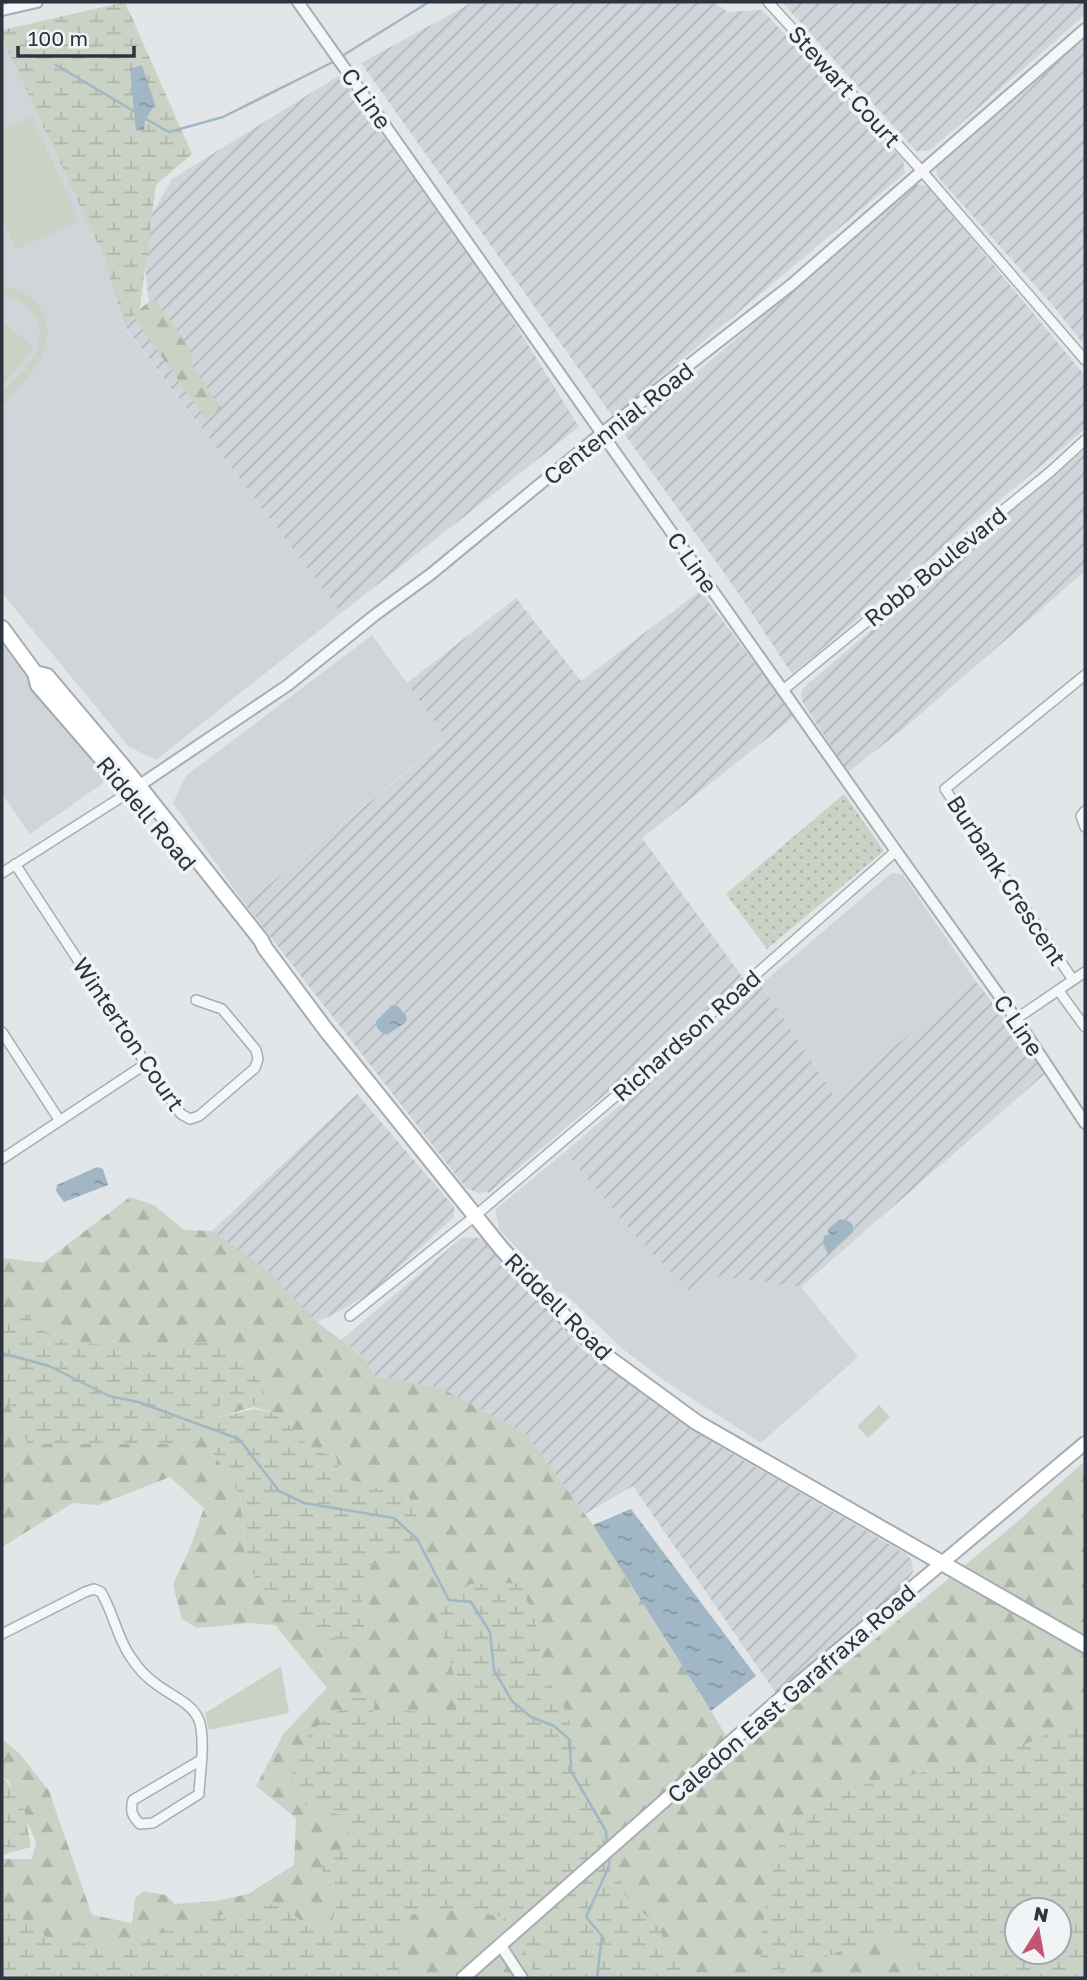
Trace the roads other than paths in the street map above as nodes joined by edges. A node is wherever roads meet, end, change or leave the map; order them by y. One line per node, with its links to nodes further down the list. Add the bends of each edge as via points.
1 (37, 2): 4 (street)
2 (298, 2): 8 (street, C Line)
3 (765, 2): 6 (street, Stewart Court)
4 (2, 10)
5 (1085, 29): 6 (street, Centennial Road)
6 (921, 170): 7 (street); 8 (street, Centennial Road, via 791,285)
7 (1085, 360)
8 (602, 433): 12 (street, C Line); 13 (street, Centennial Road, via 288,685)
9 (1085, 440): 12 (street, Robb Boulevard)
10 (2, 628): 13 (main road, Riddell Road, via 35,673 47,676)
11 (1085, 675): 20 (street, Burbank Crescent, via 945,789)
12 (783, 690): 16 (street, C Line)
13 (135, 789): 17 (street); 30 (main road, Riddell Road, via 261,940 326,1030)
14 (1085, 811): 15 (street, via 1081,816)
15 (1085, 827)
16 (895, 851): 23 (street, C Line); 30 (street, Richardson Road)
17 (15, 864): 18 (street); 26 (street, Winterton Court)
18 (2, 873)
19 (1085, 972): 20 (street)
20 (1073, 980): 21 (street)
21 (1058, 990): 23 (street); 24 (street)
22 (196, 1000): 26 (street, Winterton Court, via 222,1009 256,1050 254,1068 190,1119 181,1114)
23 (1016, 1019): 28 (street, C Line)
24 (1085, 1027)
25 (2, 1032): 27 (street)
26 (147, 1063): 27 (street)
27 (60, 1121): 29 (street)
28 (1085, 1123)
29 (2, 1159)
30 (475, 1216): 31 (street, Richardson Road); 33 (main road, Riddell Road, via 599,1351 696,1422)
31 (351, 1316)
32 (1085, 1443): 33 (main road, Caledon East Garafraxa Road)
33 (942, 1563): 35 (main road, Riddell Road); 37 (main road, Caledon East Garafraxa Road, via 781,1698)
34 (2, 1633): 36 (street, via 85,1592 101,1592 122,1643 139,1668 195,1712 202,1737)
35 (1085, 1645)
36 (201, 1760): 36 (street, via 140,1795 134,1800 132,1817 140,1824 153,1823 199,1794)
37 (501, 1947): 38 (main road, Caledon East Garafraxa Road); 39 (street)
38 (463, 1978)
39 (522, 1978)

